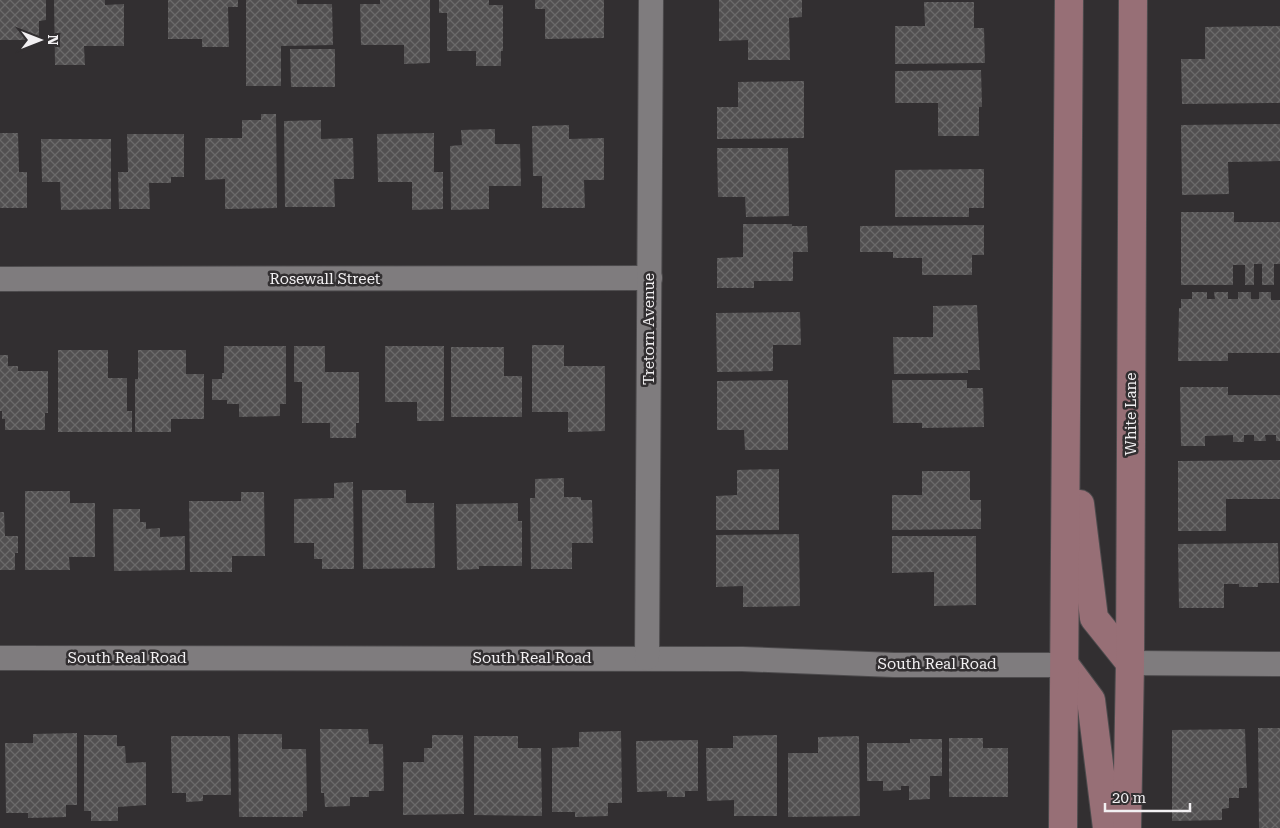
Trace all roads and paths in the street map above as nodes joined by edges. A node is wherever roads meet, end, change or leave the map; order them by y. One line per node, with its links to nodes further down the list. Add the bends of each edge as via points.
1 (652, 0): 4 (street, Tretorn Avenue)
2 (1069, 0): 6 (main road)
3 (1133, 0): 9 (main road, White Lane)
4 (650, 278): 5 (street, Rosewall Street); 8 (street, Tretorn Avenue)
5 (0, 279)
6 (1066, 388): 9 (main road, via 1094,618); 11 (main road)
7 (0, 658): 8 (street, South Real Road)
8 (647, 658): 11 (street, South Real Road, via 894,665)
9 (1130, 663): 10 (street); 14 (main road, White Lane)
10 (1280, 664)
11 (1064, 665): 12 (main road); 13 (main road, via 1091,700)
12 (1063, 828)
13 (1107, 828)
14 (1127, 828)

